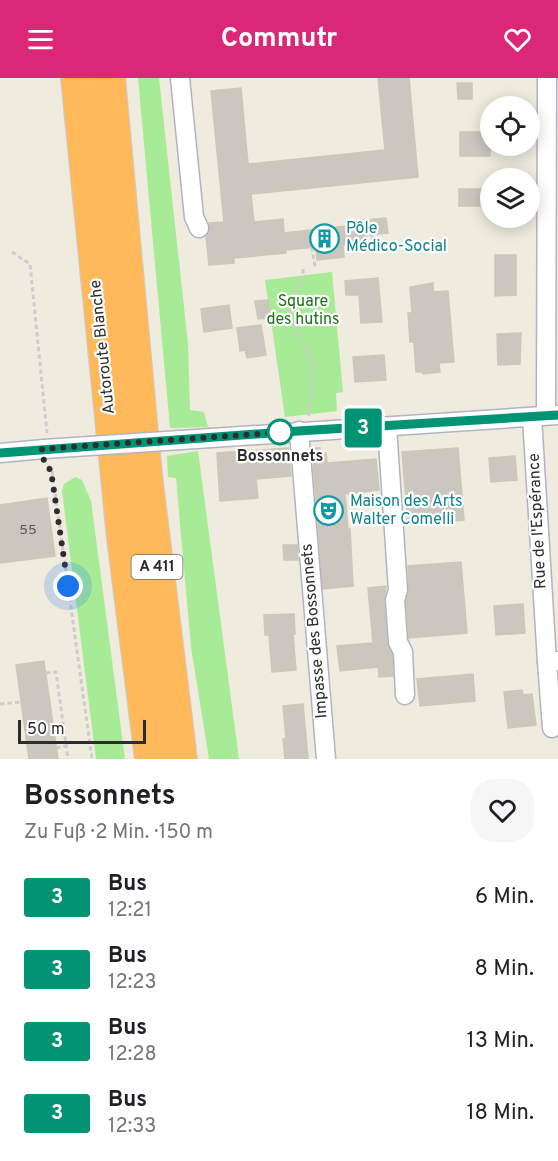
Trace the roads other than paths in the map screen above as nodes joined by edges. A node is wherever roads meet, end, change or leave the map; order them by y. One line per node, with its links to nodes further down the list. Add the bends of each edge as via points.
1 (77, 78): 14 (highway, Autoroute Blanche / A 411, via 123,538)
2 (109, 78): 15 (highway, Autoroute Blanche / A 411, via 146,475)
3 (180, 78): 6 (street, via 194,217)
4 (547, 78): 5 (street, Rue de l'Espérance)
5 (553, 144): 7 (street, Rue de l'Espérance)
6 (199, 228)
7 (545, 416): 8 (street); 11 (street, Rue de l'Espérance)
8 (387, 427): 9 (street); 12 (street, via 398,590 395,600)
9 (304, 430): 10 (street, bridge); 16 (street, Impasse des Bossonnets)
10 (0, 453)
11 (552, 662): 13 (street, Rue de l'Espérance)
12 (405, 696)
13 (552, 728)
14 (151, 759)
15 (181, 759)
16 (326, 759)

